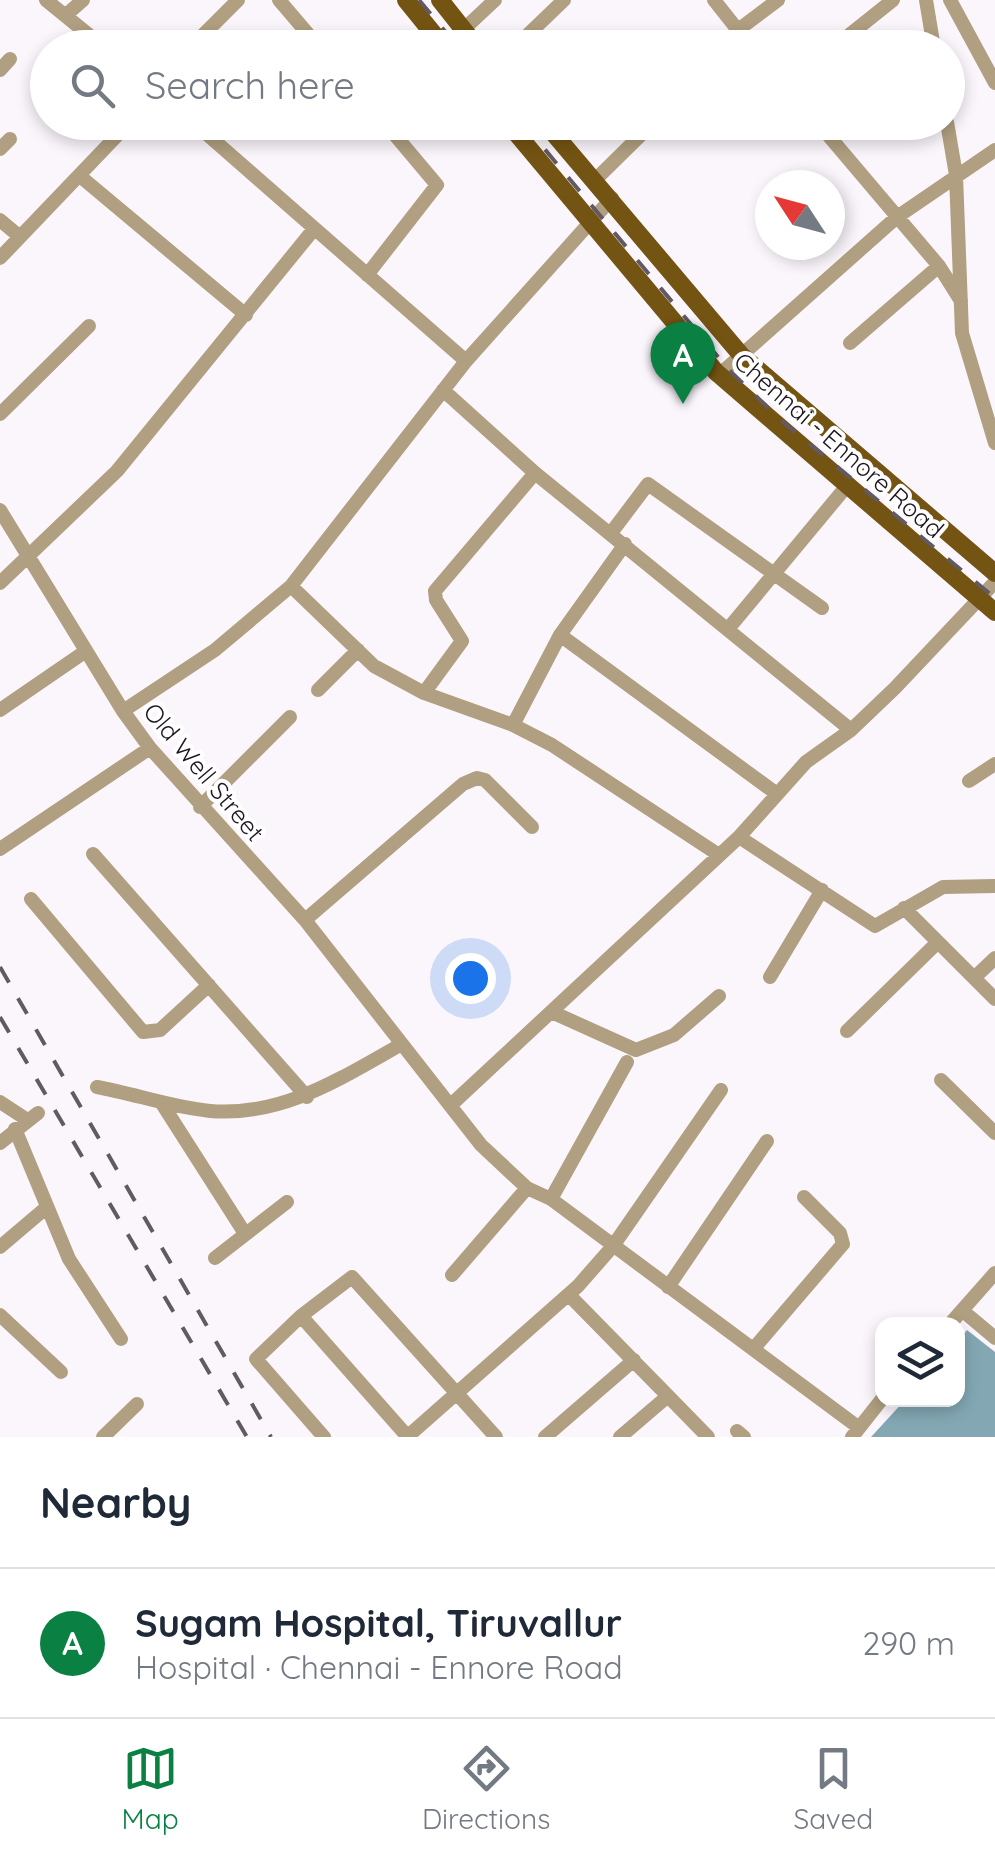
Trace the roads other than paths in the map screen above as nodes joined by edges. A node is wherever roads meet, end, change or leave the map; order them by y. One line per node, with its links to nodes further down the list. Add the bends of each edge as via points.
1 (46, 0): 14 (street)
2 (83, 0): 14 (street)
3 (238, 0): 17 (street)
4 (279, 0): 18 (street)
5 (406, 0): 19 (main road)
6 (440, 0): 15 (main road)
7 (496, 0): 15 (street)
8 (564, 0): 20 (street)
9 (714, 0): 21 (street)
10 (778, 0): 22 (street)
11 (894, 0): 23 (street)
12 (926, 0): 24 (street)
13 (950, 0): 25 (street)
14 (66, 15): 16 (street)
15 (464, 29)
16 (84, 30)
17 (208, 30)
18 (305, 30)
19 (430, 30)
20 (533, 30)
21 (735, 30)
22 (752, 30)
23 (856, 30)
24 (931, 30)
25 (995, 83)
26 (114, 140): 36 (street)
27 (213, 140): 42 (street)
28 (399, 140): 46 (street, via 438,185)
29 (522, 140): 41 (main road, Chennai - Ennore Road)
30 (560, 140): 37 (main road, Chennai - Ennore Road)
31 (636, 140): 37 (street)
32 (832, 140): 39 (street)
33 (950, 140): 35 (street)
34 (995, 150): 35 (street)
35 (956, 174): 39 (street); 47 (street)
36 (81, 177): 43 (street); 48 (street)
37 (595, 180): 38 (main road, Chennai - Ennore Road)
38 (612, 198): 41 (street); 51 (main road, Chennai - Ennore Road)
39 (897, 217): 45 (street); 51 (street)
40 (0, 220): 43 (street)
41 (589, 223): 52 (street); 53 (main road, Chennai - Ennore Road)
42 (314, 229): 46 (street); 48 (street)
43 (19, 236): 44 (street)
44 (0, 258)
45 (939, 266): 47 (street); 50 (street)
46 (367, 275): 52 (street)
47 (962, 302): 56 (street, via 962,333)
48 (246, 314): 63 (street, via 117,470)
49 (89, 326): 55 (street)
50 (850, 343)
51 (742, 356): 53 (street); 65 (main road, Chennai - Ennore Road)
52 (466, 361): 54 (street)
53 (719, 375): 59 (main road, Chennai - Ennore Road)
54 (443, 390): 58 (street); 68 (street)
55 (0, 414)
56 (990, 414): 57 (street)
57 (995, 443)
58 (535, 473): 61 (street); 77 (street, via 435,591 462,641)
59 (846, 487): 64 (street); 69 (main road, Chennai - Ennore Road)
60 (0, 510): 63 (street, Old Well Street)
61 (612, 534): 62 (street); 64 (street, via 648,484 760,568)
62 (625, 544): 72 (street); 73 (street)
63 (28, 558): 67 (street); 75 (street, Old Well Street)
64 (775, 572): 70 (street); 72 (street)
65 (995, 573)
66 (995, 582): 69 (street)
67 (0, 583)
68 (291, 586): 74 (street); 79 (street, via 215,650)
69 (978, 598): 71 (main road, Chennai - Ennore Road); 82 (street)
70 (822, 608)
71 (995, 612)
72 (728, 629): 82 (street)
73 (560, 635): 81 (street); 86 (street)
74 (358, 650): 76 (street); 77 (street)
75 (86, 651): 78 (street); 79 (street, Old Well Street)
76 (318, 690)
77 (424, 694): 81 (street)
78 (0, 710)
79 (123, 711): 83 (street, Old Well Street)
80 (290, 717): 87 (street)
81 (513, 725): 92 (street)
82 (851, 730): 86 (street, via 806,762)
83 (150, 748): 87 (street, Old Well Street); 90 (street)
84 (995, 764): 85 (street)
85 (969, 782)
86 (777, 794): 89 (street)
87 (200, 807): 97 (street, Old Well Street)
88 (532, 826): 97 (street, via 477,778)
89 (739, 837): 92 (street); 94 (street)
90 (0, 849)
91 (94, 854): 102 (street)
92 (719, 854): 105 (street)
93 (995, 886): 96 (street, via 943,887)
94 (822, 890): 96 (street, via 875,926); 100 (street)
95 (31, 899): 102 (street, via 142,1032 160,1030)
96 (904, 908): 98 (street)
97 (305, 920): 107 (street, Old Well Street)
98 (938, 942): 101 (street); 106 (street)
99 (995, 958): 101 (street)
100 (770, 977)
101 (974, 978): 104 (street)
102 (209, 985): 112 (street)
103 (719, 996): 105 (street, via 674,1035 636,1050)
104 (995, 999)
105 (554, 1013): 115 (street)
106 (847, 1031)
107 (402, 1044): 112 (street); 115 (street, Old Well Street)
108 (627, 1062): 122 (street)
109 (941, 1080): 117 (street)
110 (97, 1087): 114 (street)
111 (722, 1090): 126 (street)
112 (308, 1096): 114 (street, via 268,1108 212,1111)
113 (0, 1102): 116 (street)
114 (161, 1102): 125 (street)
115 (453, 1104): 120 (street, Old Well Street, via 482,1145)
116 (26, 1121): 119 (street); 124 (street)
117 (995, 1134)
118 (767, 1141): 131 (street)
119 (0, 1143)
120 (527, 1188): 122 (street, Old Well Street); 130 (street)
121 (804, 1196): 139 (street, via 843,1244)
122 (551, 1199): 126 (street, Old Well Street)
123 (286, 1202): 125 (street)
124 (47, 1207): 127 (street); 138 (street, via 85,1288)
125 (244, 1232): 128 (street)
126 (613, 1246): 131 (street, Old Well Street); 132 (street)
127 (0, 1247)
128 (215, 1258)
129 (995, 1273): 133 (street)
130 (452, 1275)
131 (668, 1286): 139 (street, Old Well Street)
132 (569, 1295): 140 (street); 142 (street)
133 (963, 1311): 136 (street); 137 (street)
134 (0, 1315): 141 (street)
135 (300, 1316): 142 (street, via 352,1277); 148 (street, via 256,1359); 149 (street)
136 (957, 1317)
137 (995, 1338)
138 (121, 1339)
139 (755, 1347): 146 (street, Old Well Street)
140 (634, 1360): 143 (street); 151 (street)
141 (62, 1372)
142 (458, 1392): 149 (street); 150 (street)
143 (668, 1396): 152 (street); 153 (street)
144 (136, 1404): 147 (street)
145 (876, 1407): 146 (street)
146 (855, 1432)
147 (103, 1437)
148 (324, 1437)
149 (407, 1437)
150 (496, 1437)
151 (545, 1437)
152 (620, 1437)
153 (708, 1437)

